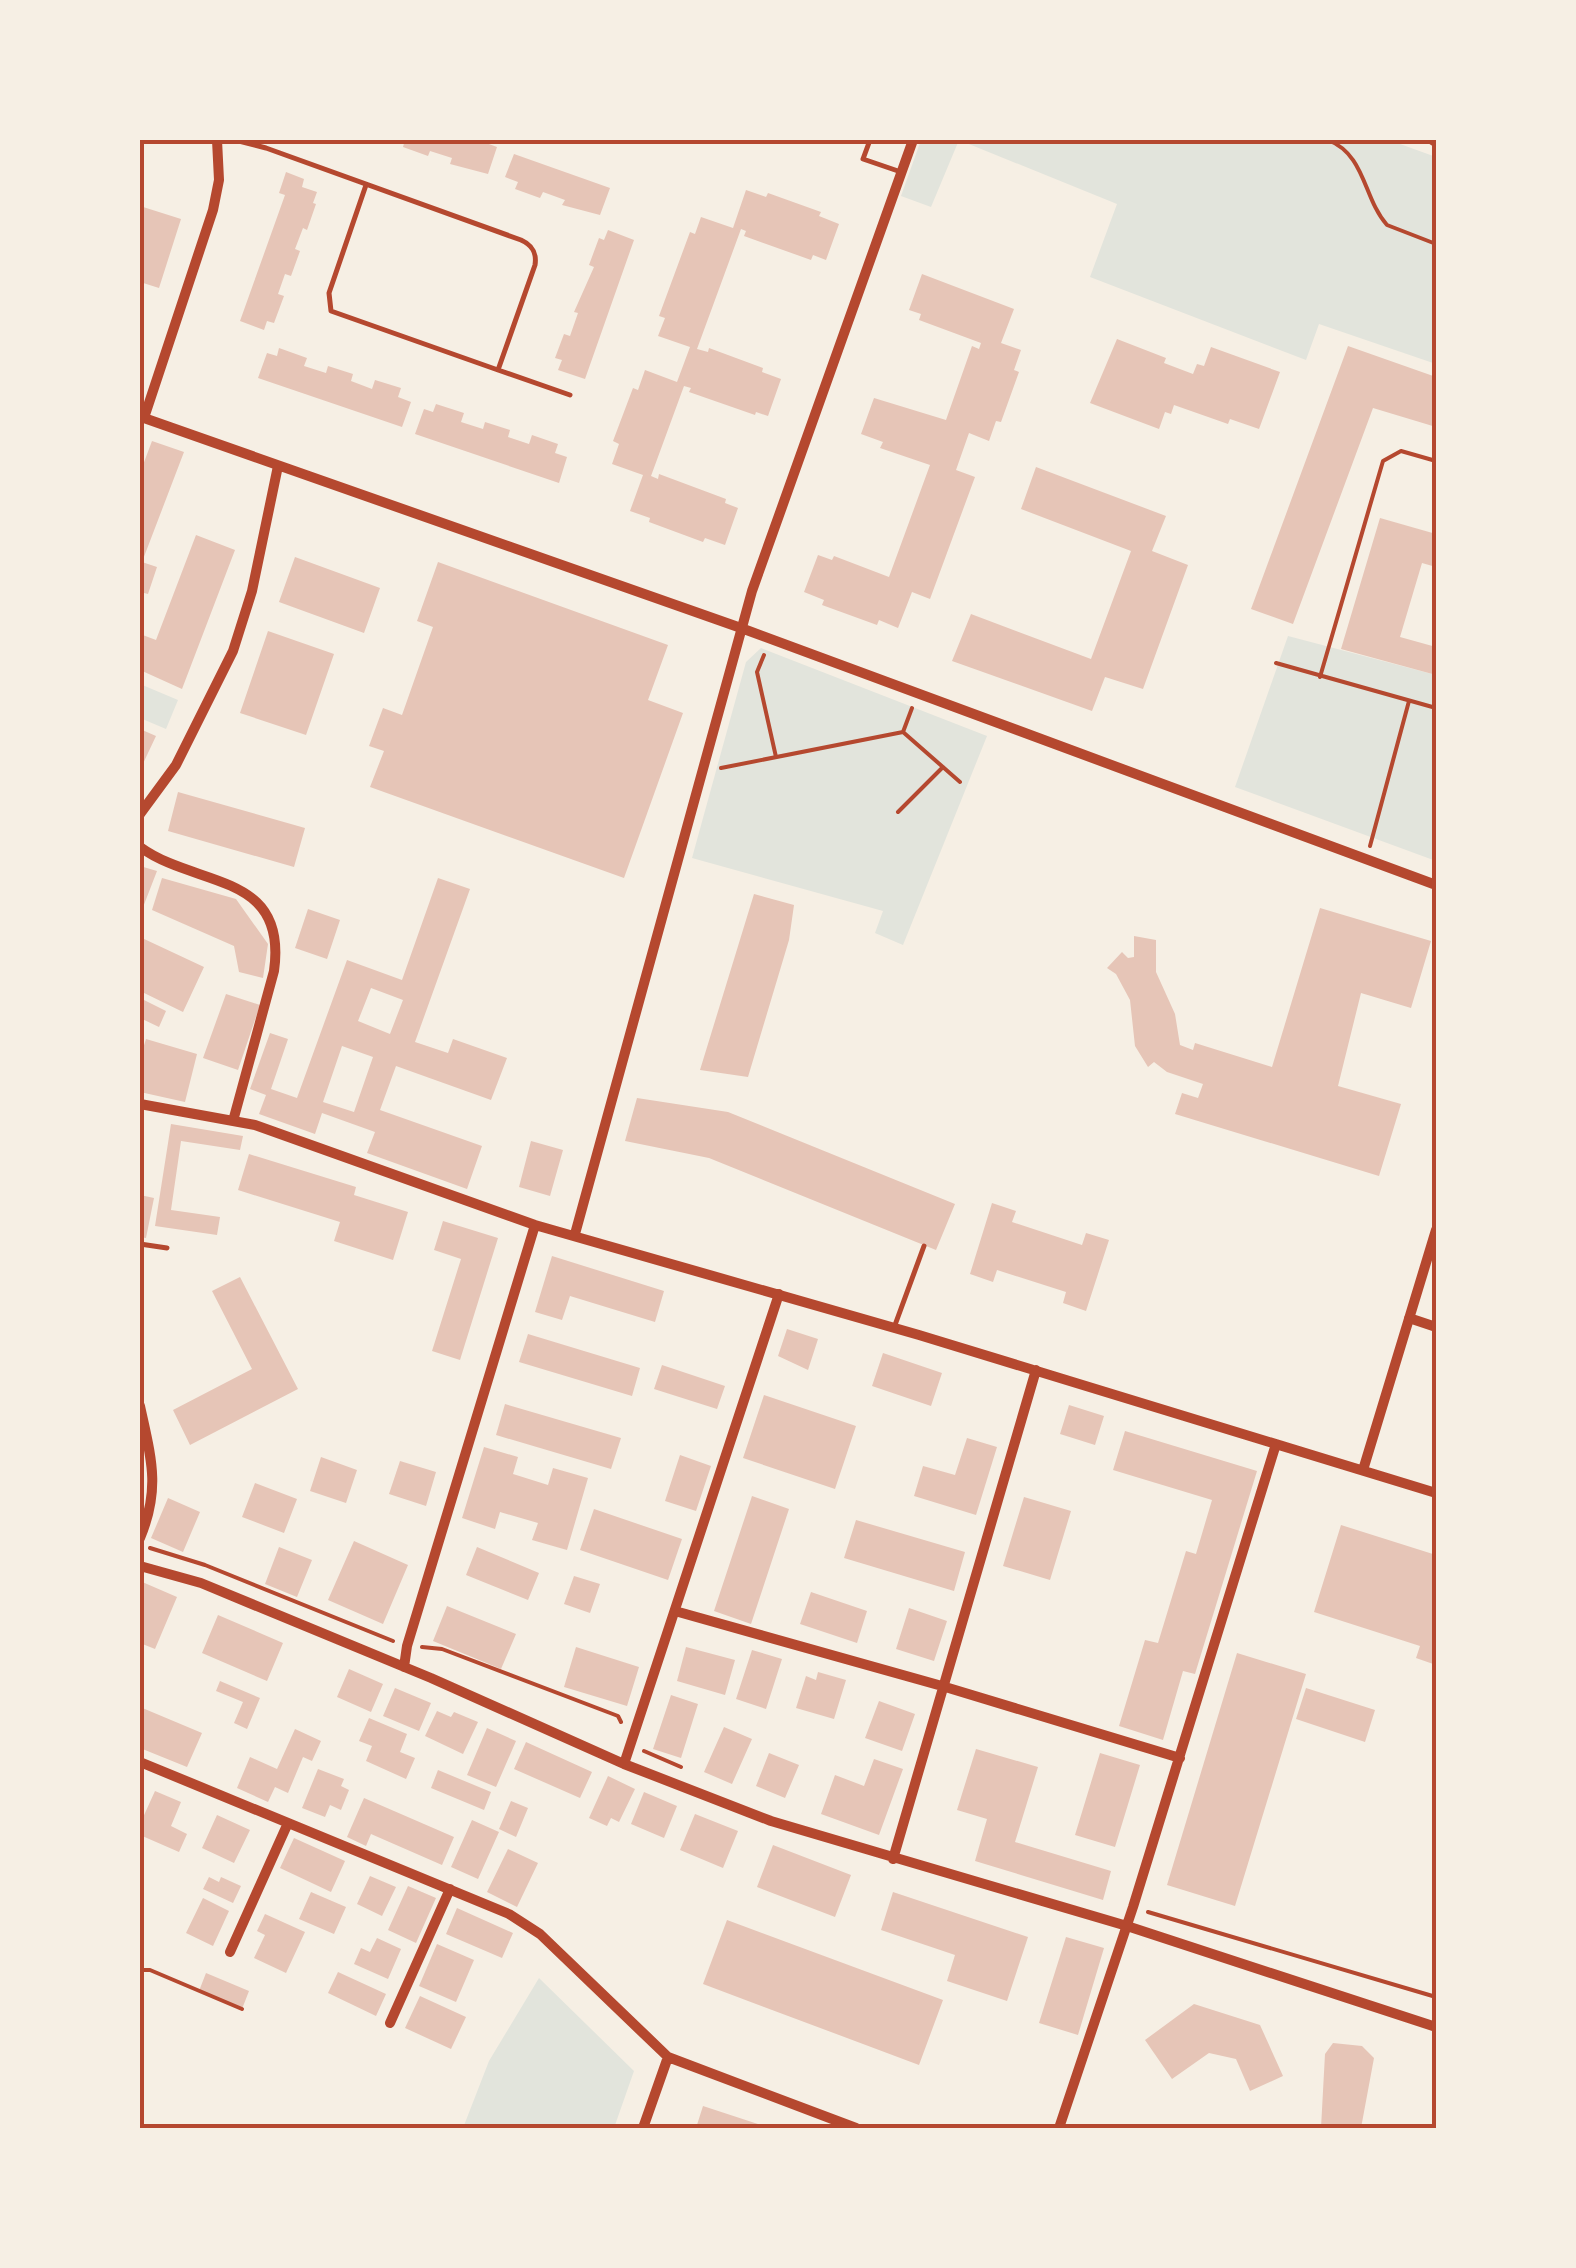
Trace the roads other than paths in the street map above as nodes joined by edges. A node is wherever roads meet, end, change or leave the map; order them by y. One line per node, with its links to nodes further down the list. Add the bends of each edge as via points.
1 (217, 140): 9 (street, via 214,210 144,418)
2 (234, 140): 6 (lane)
3 (870, 140): 5 (lane, via 863,158)
4 (913, 140): 5 (street)
5 (901, 172): 10 (street)
6 (366, 184): 7 (lane, via 533,248 535,265); 7 (lane, via 329,293 332,311)
7 (498, 370): 8 (lane)
8 (570, 394)
9 (278, 466): 10 (street); 11 (street, via 233,651 176,765)
10 (741, 628): 13 (street); 18 (street)
11 (140, 814)
12 (140, 847): 15 (street, via 243,890 269,922 274,971)
13 (1436, 885)
14 (140, 1104): 15 (street)
15 (233, 1121): 16 (street)
16 (535, 1225): 18 (street); 34 (street)
17 (1436, 1230): 23 (street)
18 (575, 1234): 22 (street)
19 (140, 1244): 21 (lane)
20 (924, 1246): 25 (lane)
21 (167, 1248)
22 (778, 1294): 25 (street); 33 (street)
23 (1409, 1318): 24 (street); 29 (street)
24 (1436, 1327)
25 (894, 1328): 26 (street)
26 (1036, 1370): 28 (street); 35 (street)
27 (140, 1406): 31 (street, via 154,1482)
28 (1276, 1444): 29 (street); 36 (street)
29 (1363, 1470): 30 (street)
30 (1436, 1493)
31 (140, 1538)
32 (140, 1566): 34 (street)
33 (676, 1612): 35 (street); 38 (street)
34 (404, 1666): 38 (street)
35 (942, 1686): 36 (street); 40 (street)
36 (1180, 1758): 42 (street)
37 (140, 1762): 39 (street)
38 (624, 1764): 40 (street)
39 (288, 1822): 41 (street); 43 (street)
40 (893, 1858): 42 (street)
41 (450, 1889): 44 (street); 46 (street, via 540,1934)
42 (1127, 1926): 45 (street); 49 (street)
43 (230, 1952)
44 (390, 2022)
45 (1436, 2027)
46 (668, 2057): 47 (street); 48 (street)
47 (643, 2128)
48 (856, 2128)
49 (1059, 2128)

